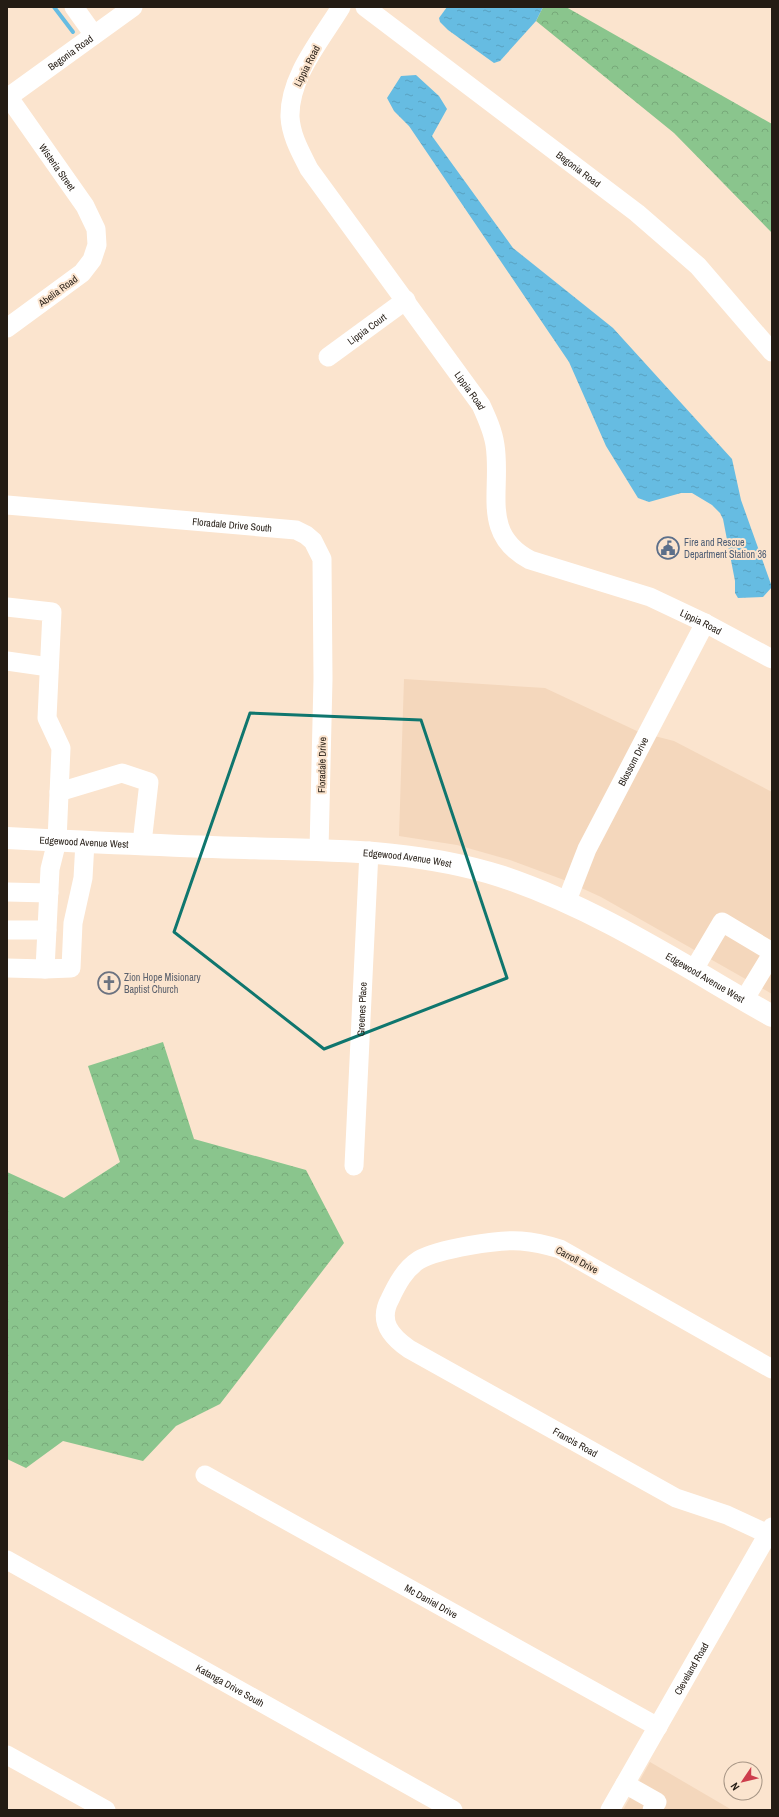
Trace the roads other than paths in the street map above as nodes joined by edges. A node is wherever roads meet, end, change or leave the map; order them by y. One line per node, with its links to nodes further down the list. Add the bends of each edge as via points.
1 (74, 7): 5 (street)
2 (133, 7): 5 (street, Begonia Road)
3 (340, 7): 8 (street, Lippia Road, via 304,67 294,92 290,118 297,146 309,169)
4 (365, 7): 10 (street, Begonia Road, via 637,213 698,266)
5 (94, 35): 6 (street, Begonia Road)
6 (8, 97): 7 (street, Wisteria Street, via 85,206 96,230)
7 (97, 245): 9 (street, Abelia Road, via 92,260 82,273)
8 (406, 300): 11 (street, Lippia Court); 14 (street, Lippia Road, via 481,405 490,424 496,446 496,510 499,526 506,541 517,553 530,560 650,597)
9 (7, 328)
10 (772, 352)
11 (328, 357)
12 (7, 505): 18 (street, Floradale Drive South, via 296,530 306,535 319,549 322,559)
13 (7, 607): 17 (street, via 52,612)
14 (705, 623): 15 (street, Lippia Road); 28 (street, Blossom Drive, via 587,849)
15 (772, 659)
16 (7, 662): 17 (street)
17 (49, 667): 19 (street, via 47,718 61,748)
18 (323, 680): 24 (street, Floradale Drive)
19 (59, 792): 21 (street); 23 (street, via 122,773 149,782)
20 (7, 838): 21 (main road, Edgewood Avenue West)
21 (57, 840): 22 (main road, Edgewood Avenue West); 27 (street, via 50,869)
22 (85, 842): 23 (main road, Edgewood Avenue West); 33 (street, via 82,878 73,924 71,968)
23 (142, 844): 24 (main road, Edgewood Avenue West)
24 (320, 850): 25 (main road, Edgewood Avenue West)
25 (369, 851): 28 (main road, Edgewood Avenue West, via 429,859 500,876); 37 (street, Greenes Place)
26 (7, 892): 27 (street)
27 (49, 893): 30 (street)
28 (566, 903): 34 (main road, Edgewood Avenue West, via 623,931)
29 (7, 930): 30 (street)
30 (47, 930): 33 (street)
31 (772, 953): 34 (street, via 722,922); 35 (street)
32 (7, 968): 33 (street)
33 (45, 969)
34 (692, 971): 35 (main road, Edgewood Avenue West)
35 (744, 1000): 36 (main road, Edgewood Avenue West)
36 (772, 1016)
37 (354, 1166)
38 (389, 1331): 39 (street, Carroll Drive, via 385,1320 386,1307 400,1280 408,1269 419,1261 433,1254 520,1240 560,1249); 41 (street, Francis Road, via 397,1341 409,1349 676,1498)
39 (772, 1369)
40 (205, 1474): 43 (street, Mc Daniel Drive)
41 (771, 1532): 43 (street, Cleveland Road)
42 (7, 1560): 47 (street, Katanga Drive South)
43 (658, 1727): 45 (street, Cleveland Road)
44 (7, 1754): 46 (street)
45 (624, 1784): 48 (street, Cleveland Road); 49 (street, via 657,1802)
46 (106, 1810)
47 (453, 1810)
48 (610, 1810)
49 (652, 1810)

